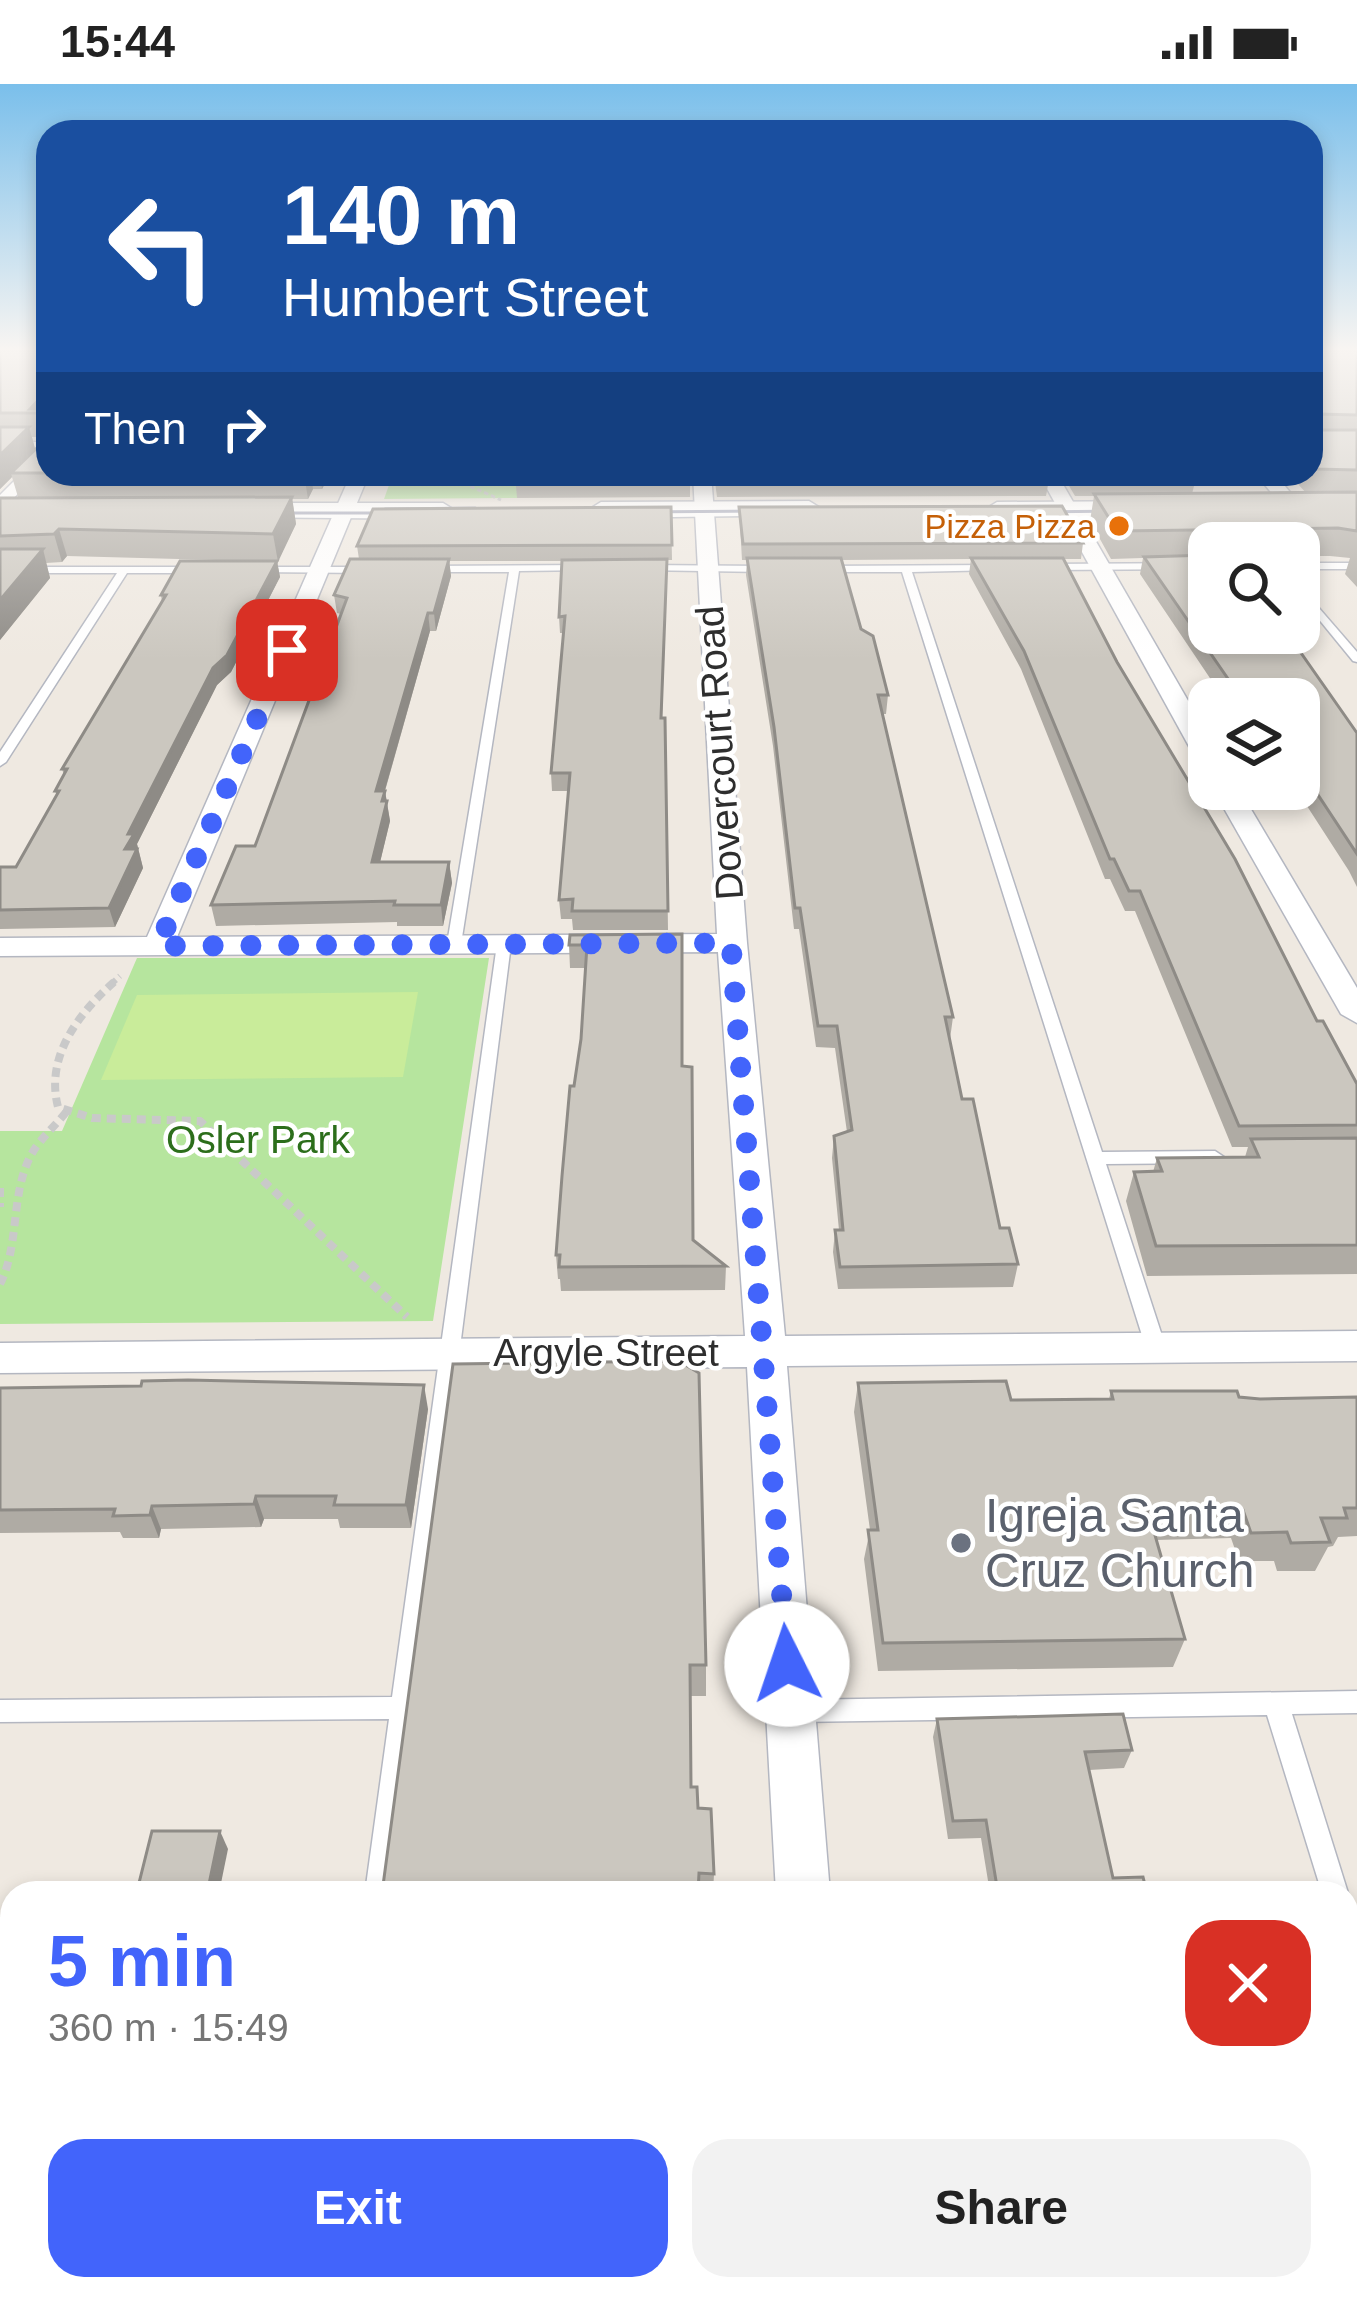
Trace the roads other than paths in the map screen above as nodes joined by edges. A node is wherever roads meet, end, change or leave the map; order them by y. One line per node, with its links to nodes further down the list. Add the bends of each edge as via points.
1 (36, 467): 13 (street)
2 (356, 486): 16 (street)
3 (1054, 486): 10 (street)
4 (1275, 486): 6 (street)
5 (703, 492): 8 (main road); 14 (main road); 24 (street, Dovercourt Road)
6 (1294, 508): 7 (main road); 12 (main road)
7 (1329, 508)
8 (827, 509)
9 (971, 509): 10 (main road)
10 (1066, 509): 11 (main road); 21 (street)
11 (1195, 509)
12 (1259, 509)
13 (8, 510)
14 (583, 510)
15 (208, 511): 16 (main road)
16 (347, 511): 17 (main road); 36 (street)
17 (465, 511)
18 (1188, 566): 21 (lane)
19 (1320, 566): 20 (lane)
20 (1357, 566)
21 (1096, 567): 27 (lane); 40 (street)
22 (600, 568): 30 (lane)
23 (622, 568): 24 (lane)
24 (707, 568): 25 (lane); 43 (street, Dovercourt Road)
25 (775, 568)
26 (1016, 568): 32 (lane)
27 (1038, 568)
28 (124, 569): 33 (lane); 34 (lane); 41 (lane)
29 (405, 569): 30 (lane)
30 (514, 569): 44 (lane)
31 (818, 569): 32 (lane)
32 (906, 569): 50 (lane)
33 (0, 570)
34 (215, 570)
35 (237, 570): 36 (lane)
36 (322, 570): 37 (lane); 47 (street)
37 (383, 570)
38 (1320, 614): 39 (lane)
39 (1357, 659)
40 (1188, 724)
41 (0, 762)
42 (1238, 810): 48 (street)
43 (731, 943): 45 (street); 54 (street, Dovercourt Road)
44 (454, 944): 45 (street); 47 (street)
45 (504, 944): 51 (lane)
46 (0, 946): 47 (street)
47 (158, 946)
48 (1357, 1014)
49 (1238, 1157): 50 (lane)
50 (1094, 1158): 53 (lane)
51 (432, 1339): 54 (street, Argyle Street); 55 (street, Argyle Street); 58 (lane)
52 (1357, 1346): 53 (street, Argyle Street)
53 (1156, 1348): 54 (street, Argyle Street)
54 (766, 1352): 60 (street, Dovercourt Road)
55 (0, 1358)
56 (1357, 1702): 57 (lane)
57 (1276, 1704): 60 (lane); 63 (lane)
58 (402, 1708): 59 (lane); 61 (lane)
59 (0, 1711)
60 (790, 1711): 62 (street, Dovercourt Road)
61 (380, 1881)
62 (802, 1881)
63 (1331, 1881)

